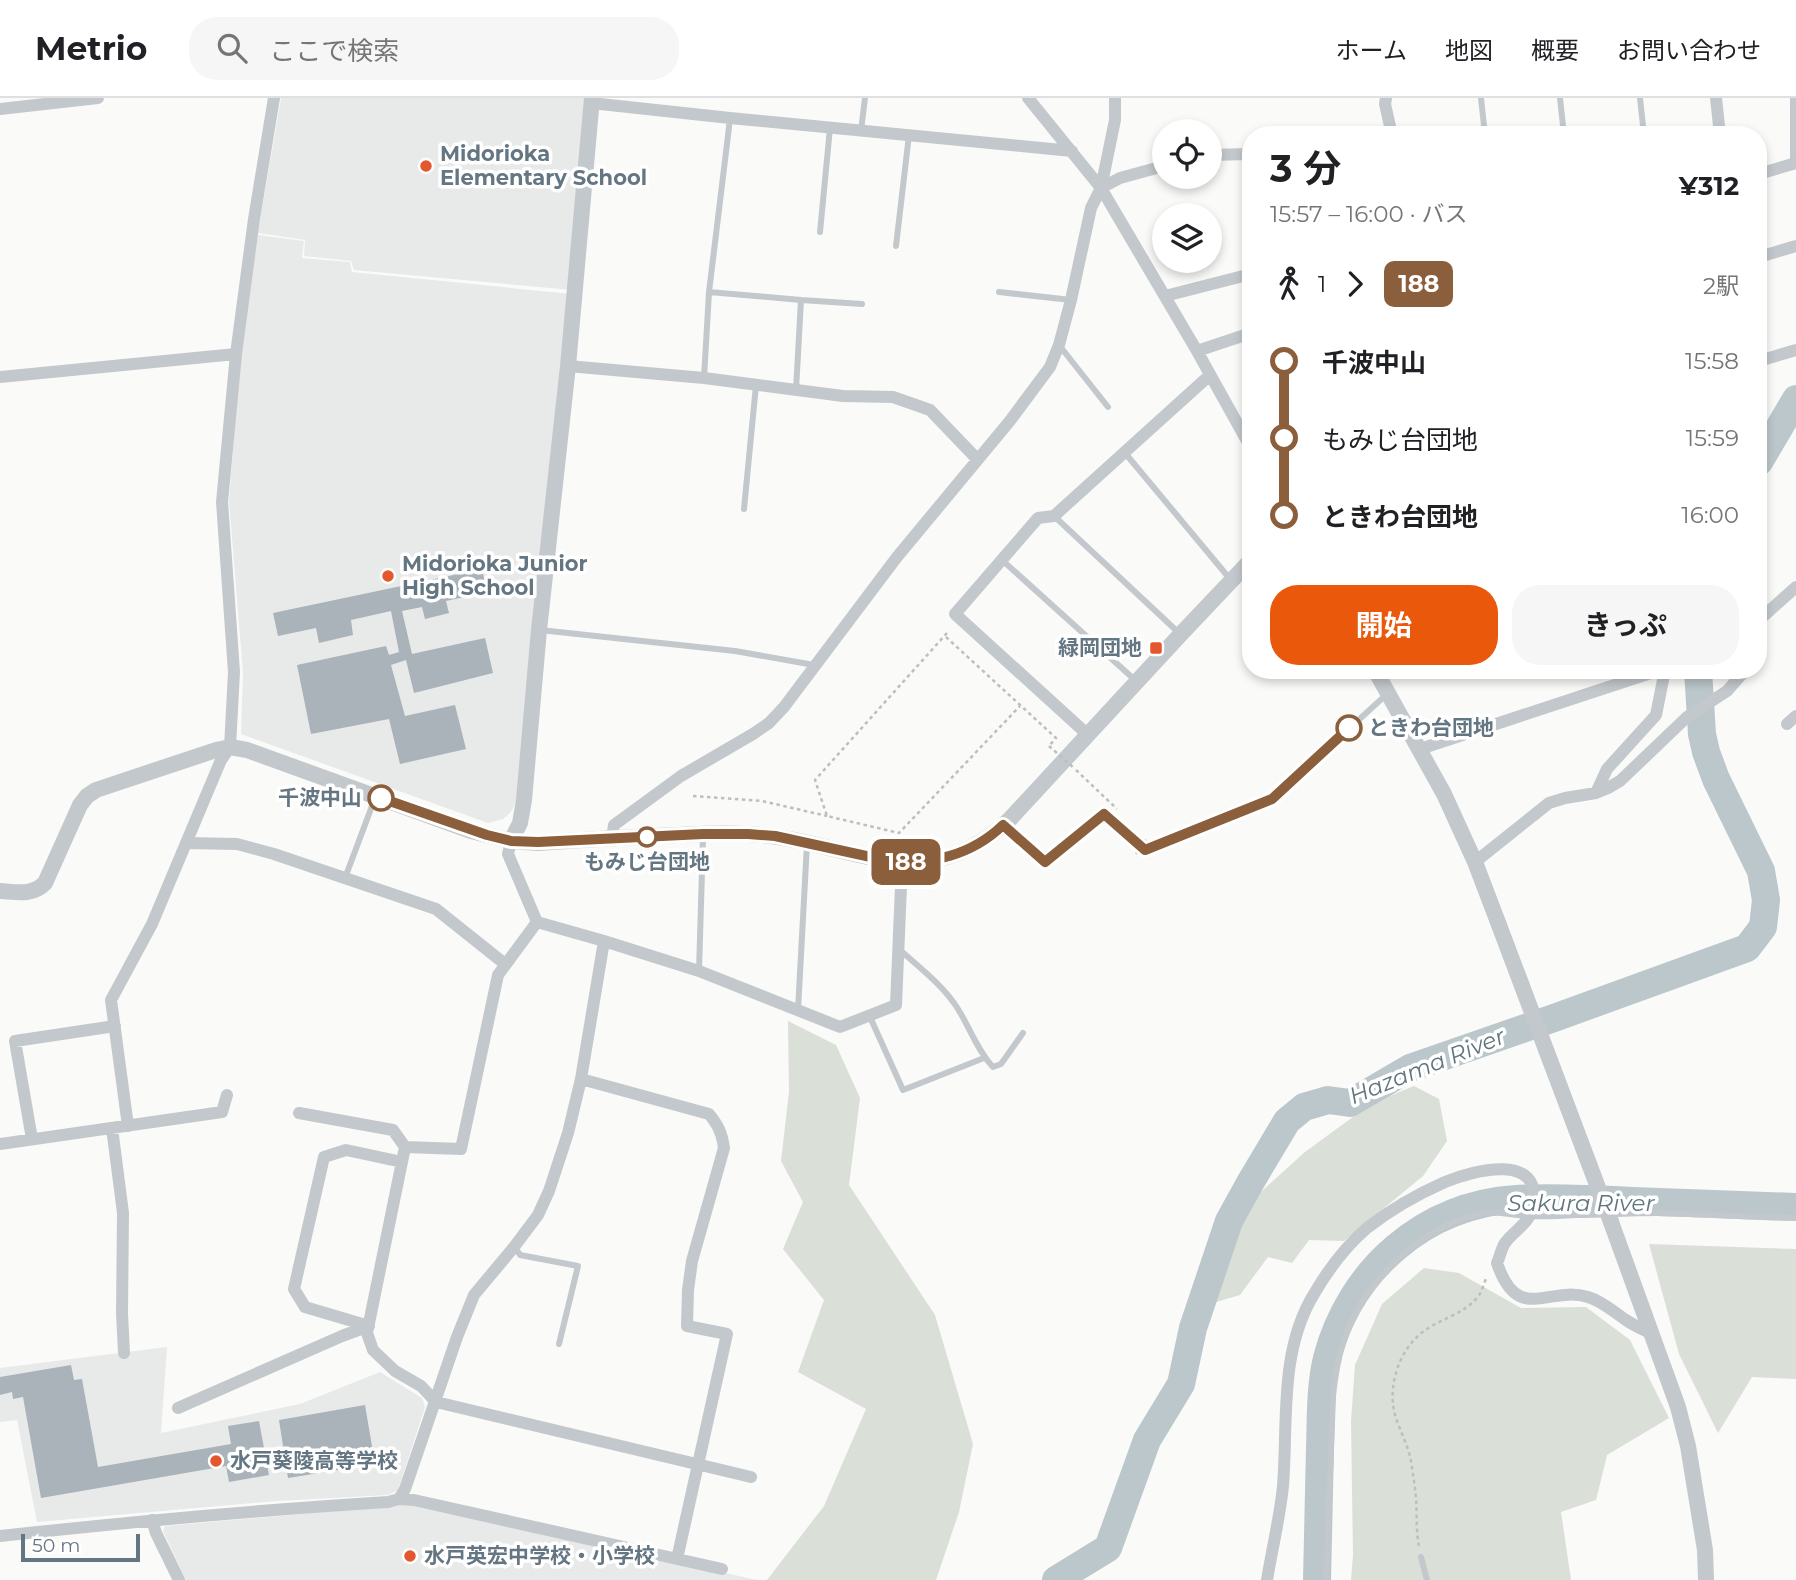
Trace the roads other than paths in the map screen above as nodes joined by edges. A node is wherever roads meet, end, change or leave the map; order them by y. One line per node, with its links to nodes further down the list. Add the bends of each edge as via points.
1 (98, 98): 13 (street)
2 (274, 98): 45 (street)
3 (864, 98): 21 (lane)
4 (1028, 98): 23 (street)
5 (1115, 98): 29 (street)
6 (1386, 98): 15 (street)
7 (1481, 98): 16 (lane)
8 (1560, 98): 17 (lane)
9 (1640, 98): 18 (lane)
10 (1716, 98): 19 (street)
11 (1793, 98): 26 (lane)
12 (591, 100): 14 (street); 47 (street)
13 (0, 109)
14 (730, 118): 20 (street); 35 (lane)
15 (1390, 126)
16 (1484, 126)
17 (1563, 126)
18 (1643, 126)
19 (1719, 126)
20 (830, 128): 21 (street); 30 (lane)
21 (861, 131): 22 (street)
22 (908, 135): 23 (street); 31 (lane)
23 (1072, 150): 29 (street)
24 (1242, 154): 25 (street)
25 (1222, 155)
26 (1794, 164): 28 (street)
27 (1152, 169): 29 (street)
28 (1767, 172)
29 (1101, 188): 37 (street); 39 (street, via 1091,208)
30 (820, 232)
31 (896, 246)
32 (1796, 246): 33 (street)
33 (1767, 255)
34 (1242, 276): 37 (street)
35 (709, 292): 38 (lane); 50 (lane)
36 (999, 292): 39 (lane)
37 (1165, 296): 44 (street)
38 (800, 300): 40 (lane); 52 (lane)
39 (1071, 300): 42 (street)
40 (862, 304)
41 (1242, 335): 44 (street)
42 (1059, 345): 53 (lane); 56 (street, via 1049,367)
43 (1796, 350): 46 (street)
44 (1197, 351): 48 (street)
45 (236, 354): 49 (street); 74 (street, via 222,502 234,672)
46 (1767, 359)
47 (568, 366): 50 (street); 64 (street)
48 (1210, 375): 54 (street); 55 (street)
49 (0, 377)
50 (704, 378): 51 (street)
51 (757, 385): 52 (street); 57 (lane)
52 (796, 390): 56 (street, via 893,397 930,410)
53 (1108, 407)
54 (1242, 433)
55 (1124, 453): 58 (street); 61 (lane)
56 (977, 459): 66 (street)
57 (744, 509)
58 (1054, 516): 59 (street, via 1038,518); 65 (lane)
59 (1002, 560): 71 (lane); 73 (street, via 955,614)
60 (1242, 569): 61 (street)
61 (1231, 580): 65 (street)
62 (1796, 587): 63 (street)
63 (1767, 613)
64 (539, 630): 66 (lane, via 735,651); 81 (street, via 524,800)
65 (1180, 635): 71 (street)
66 (816, 665): 80 (street, via 769,723 681,776 614,825)
67 (1380, 679): 72 (street)
68 (1633, 679): 75 (street)
69 (1663, 679): 76 (street, via 1656,715 1607,769)
70 (1738, 679): 76 (street, via 1687,717 1620,781)
71 (1136, 682): 73 (street)
72 (1388, 693): 75 (street); 78 (lane, via 1272,799 1145,850 1104,814 1045,862)
73 (1087, 734): 78 (street)
74 (230, 747): 77 (street); 82 (street); 87 (street, via 96,790 80,805 39,890)
75 (1420, 749): 85 (street)
76 (1596, 793): 85 (street, via 1549,803)
77 (376, 796): 81 (street); 86 (lane)
78 (1003, 825): 84 (street, via 952,856)
79 (703, 834): 80 (street); 83 (street, via 775,836); 92 (lane)
80 (612, 839): 81 (street)
81 (511, 841): 88 (street, via 508,854)
82 (186, 843): 86 (street, via 237,844); 95 (street, via 152,924 111,1000)
83 (807, 843): 84 (street); 93 (lane)
84 (902, 862): 90 (street)
85 (1475, 862): 111 (street, bridge)
86 (345, 878): 91 (street, via 436,909)
87 (0, 891)
88 (537, 922): 89 (street); 91 (street)
89 (604, 941): 92 (street); 98 (street)
90 (898, 948): 94 (street, via 896,1005); 97 (lane, via 957,1007)
91 (505, 964): 105 (street, via 498,975 461,1149)
92 (699, 971): 93 (street)
93 (797, 1010): 94 (street, via 840,1027)
94 (870, 1017): 97 (lane, via 903,1090)
95 (115, 1026): 101 (street); 103 (street, via 15,1041)
96 (1023, 1033): 97 (lane, via 1001,1064 993,1067)
97 (984, 1058)
98 (581, 1079): 109 (street, via 549,1191); 116 (street, via 709,1114 723,1135 724,1147 688,1290 687,1326 727,1334)
99 (227, 1095): 101 (street, via 222,1112)
100 (299, 1113): 105 (street, via 393,1130)
101 (128, 1126): 102 (street)
102 (112, 1128): 103 (street); 113 (street, via 123,1213)
103 (32, 1139): 104 (street)
104 (0, 1144)
105 (405, 1147): 106 (street)
106 (402, 1162): 110 (street); 110 (street, via 346,1150 324,1157 294,1289 305,1307)
107 (1531, 1211): 108 (lane); 111 (street, via 1505,1244 1497,1263 1514,1293 1541,1299 1568,1294 1588,1297); 125 (street, via 1529,1177 1509,1169 1489,1170 1443,1183 1402,1205 1367,1228 1343,1252 1313,1295 1298,1329 1288,1372 1283,1488); 126 (lane, via 1486,1213 1431,1234 1395,1261 1355,1314 1335,1374)
108 (1796, 1218)
109 (514, 1247): 112 (lane, via 520,1255 578,1266); 114 (street, via 474,1296)
110 (369, 1326): 114 (street, via 373,1350); 115 (street)
111 (1650, 1333): 128 (street, via 1688,1446)
112 (559, 1344)
113 (124, 1353)
114 (436, 1402): 116 (street); 118 (street)
115 (178, 1408)
116 (698, 1463): 117 (street); 122 (street)
117 (751, 1477)
118 (400, 1499): 119 (street); 122 (street)
119 (152, 1520): 120 (street); 124 (street)
120 (0, 1536)
121 (1422, 1557): 127 (lane)
122 (677, 1559): 123 (street)
123 (722, 1569)
124 (179, 1580)
125 (1267, 1580)
126 (1326, 1580)
127 (1427, 1580)
128 (1706, 1580)

